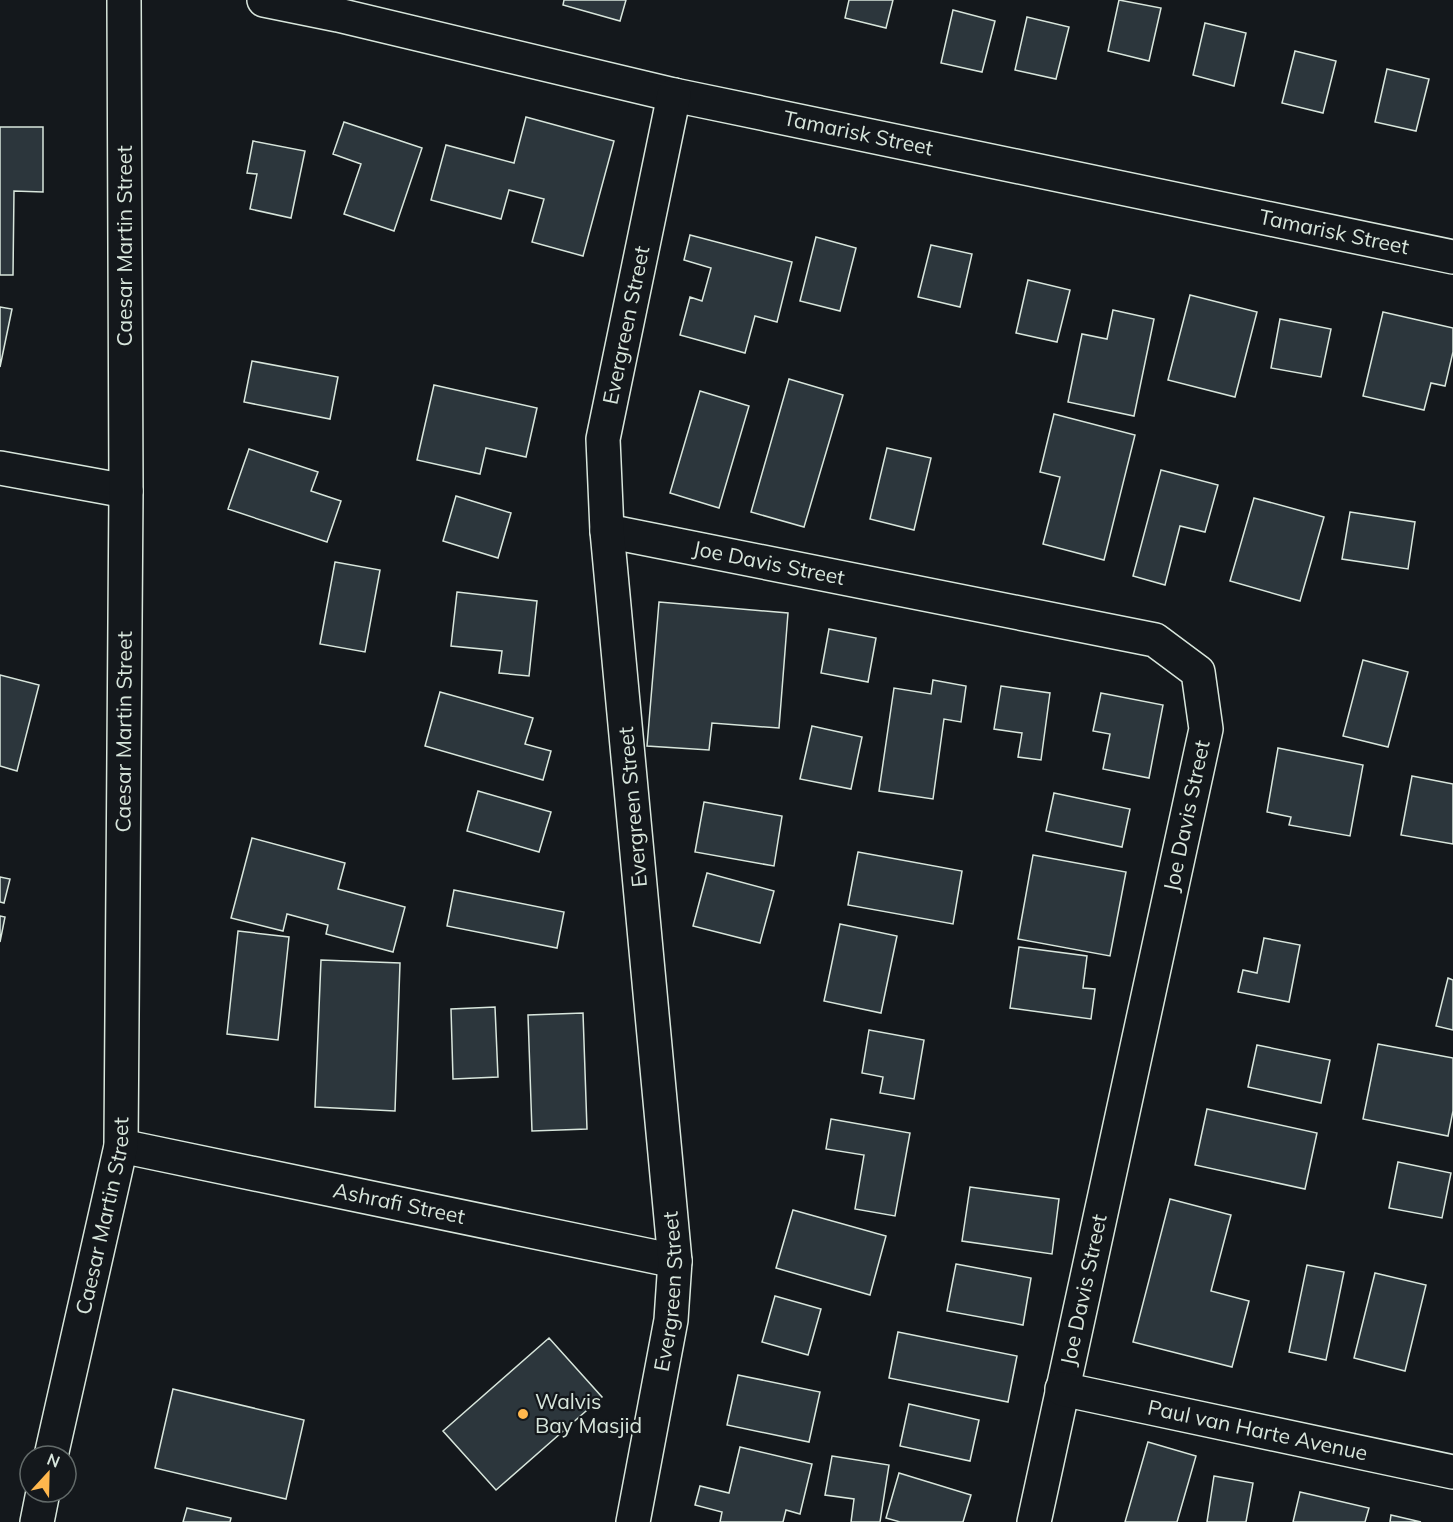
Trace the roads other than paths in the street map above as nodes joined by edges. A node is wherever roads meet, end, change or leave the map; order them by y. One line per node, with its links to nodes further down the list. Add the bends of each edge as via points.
1 (124, 0): 6 (street, Caesar Martin Street)
2 (264, 0): 3 (street, Tamarisk Street)
3 (674, 95): 4 (street, Tamarisk Street); 7 (street, Evergreen Street, via 603,439)
4 (1453, 257)
5 (0, 468): 6 (street)
6 (126, 491): 8 (street, Caesar Martin Street)
7 (607, 531): 9 (street, Evergreen Street); 10 (street, Joe Davis Street, via 1155,640 1198,672 1206,729)
8 (122, 1146): 9 (street, Ashrafi Street); 11 (street, Caesar Martin Street)
9 (675, 1261): 15 (street, Evergreen Street, via 671,1320)
10 (1062, 1389): 12 (street, Paul van Harte Avenue); 16 (street, Joe Davis Street)
11 (54, 1444)
12 (1453, 1472)
13 (41, 1504): 14 (street)
14 (37, 1522)
15 (633, 1522)
16 (1034, 1522)

